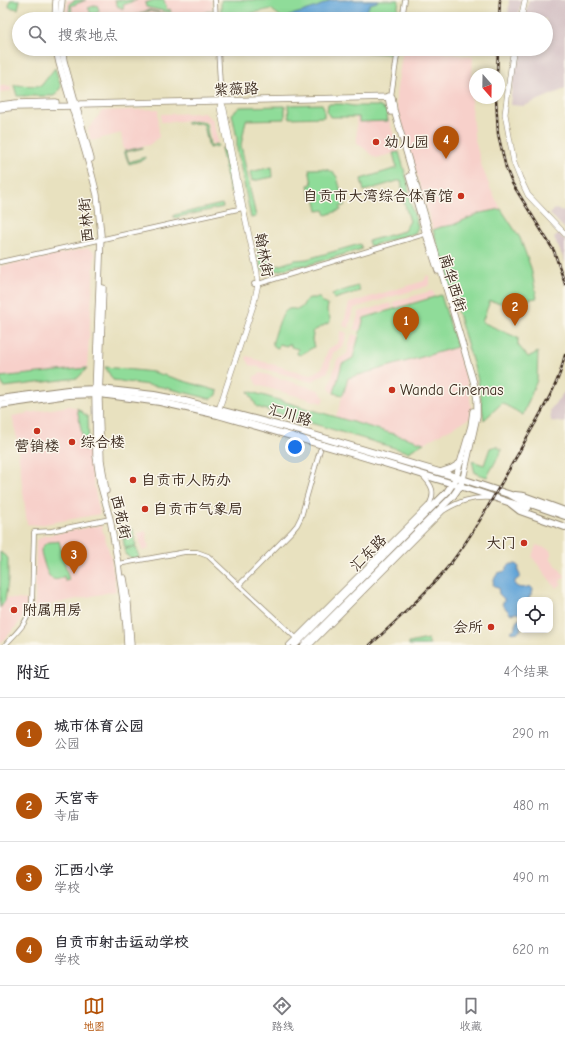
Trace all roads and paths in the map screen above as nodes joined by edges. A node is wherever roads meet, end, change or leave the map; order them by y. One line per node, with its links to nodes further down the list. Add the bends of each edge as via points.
1 (56, 0): 6 (main road)
2 (62, 0): 7 (main road)
3 (215, 0): 8 (street)
4 (405, 0): 9 (street)
5 (525, 0): 10 (street)
6 (55, 12)
7 (61, 12)
8 (216, 12)
9 (403, 12)
10 (522, 12)
11 (58, 56): 18 (main road, 西林街)
12 (63, 56): 18 (main road, 西林街)
13 (218, 56): 17 (street, 翰林街)
14 (397, 56): 16 (street, 南华西街)
15 (513, 56): 23 (street, via 505,114 514,163 528,195)
16 (389, 96): 17 (main road, 紫薇路); 22 (main road, 南华西街, via 392,97)
17 (221, 101): 18 (main road, 紫薇路); 21 (street, 翰林街)
18 (75, 104): 19 (main road, 紫薇路); 20 (main road, 紫薇路); 24 (main road, 西林街, via 100,194)
19 (0, 105)
20 (0, 109)
21 (242, 208): 24 (street); 26 (street, 翰林街, via 257,272)
22 (428, 234): 26 (street); 32 (main road, 南华西街, via 472,388 473,416); 36 (main road, 南华西街, via 472,373 477,400 476,424)
23 (565, 234)
24 (103, 239): 25 (street); 27 (main road, 西林街)
25 (0, 262)
26 (256, 284): 30 (street, 翰林街, via 254,303)
27 (97, 392): 28 (main road, 汇川路, via 68,390); 29 (main road, 汇川路); 30 (main road, 汇川路, via 154,394); 34 (main road, 汇川路, via 186,407); 44 (main road, 西苑街, via 96,456); 47 (main road, via 101,460)
28 (0, 399)
29 (0, 405)
30 (217, 409): 33 (main road, 汇川路)
31 (320, 450): 48 (street, via 297,524)
32 (460, 463): 33 (main road); 35 (main road, 南华西街)
33 (440, 472): 35 (main road, 汇川路)
34 (420, 474): 37 (main road, 汇川路); 49 (street, via 427,480 433,492 429,505)
35 (456, 477): 36 (main road, 汇川路); 37 (main road, 汇东路)
36 (463, 479): 38 (main road, 汇东路); 39 (main road, 汇川路)
37 (453, 484): 38 (main road, 汇川路); 54 (main road, 汇东路)
38 (460, 486): 40 (main road, 汇川路); 55 (main road, 汇东路)
39 (511, 495): 42 (main road, via 524,496); 43 (main road, 汇川路)
40 (496, 498): 41 (main road, 汇川路); 56 (street, via 462,501 443,512)
41 (508, 502): 45 (main road, 汇川路); 46 (main road, via 520,511)
42 (565, 511)
43 (565, 516)
44 (110, 519): 47 (main road, 西苑街); 50 (street, via 34,532 31,609 20,630)
45 (565, 520)
46 (565, 527)
47 (120, 564): 48 (street, via 197,552 208,556); 51 (main road, 西苑街); 52 (main road, via 128,603)
48 (239, 585): 49 (street)
49 (296, 638): 53 (street)
50 (5, 645)
51 (126, 645)
52 (131, 645)
53 (289, 645)
54 (295, 645)
55 (304, 645)
56 (310, 645)

